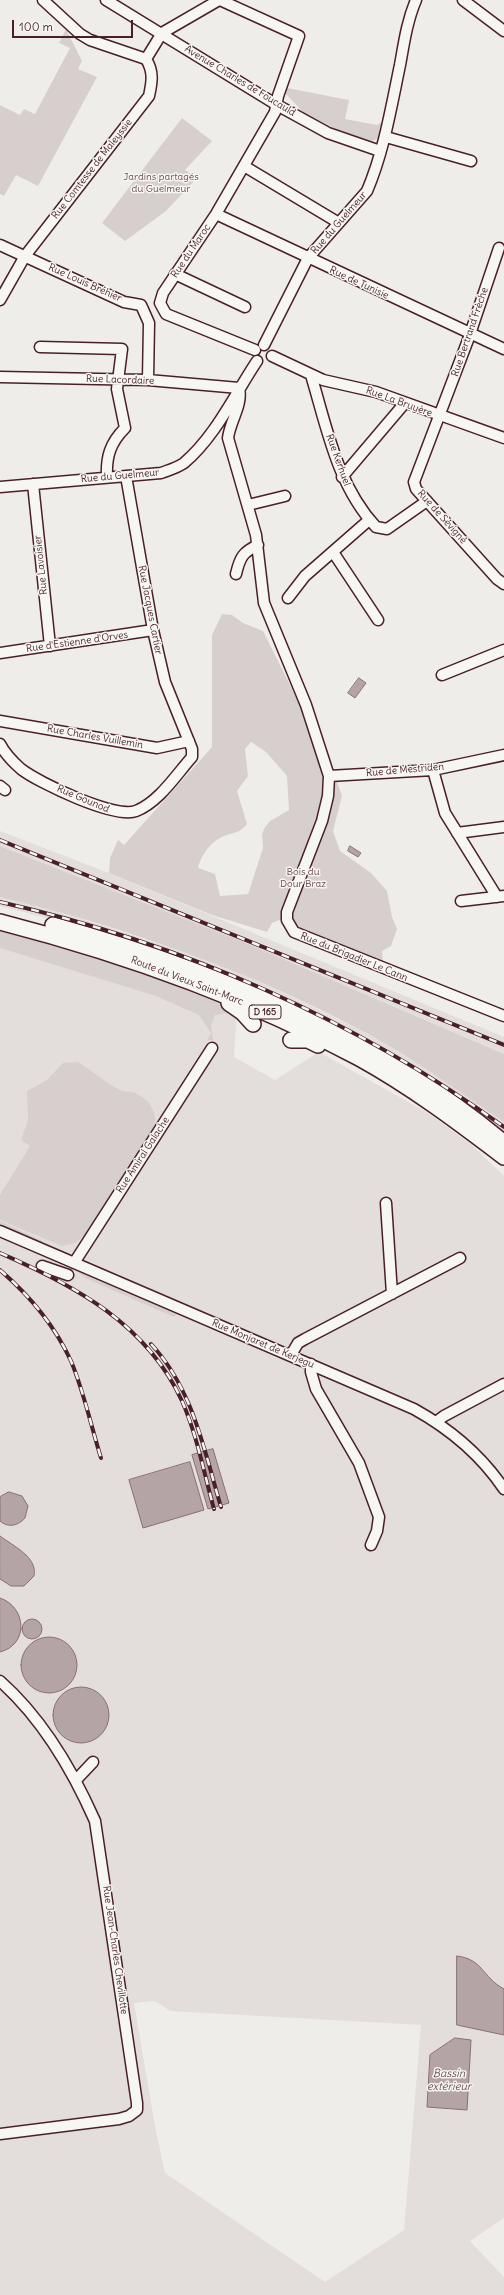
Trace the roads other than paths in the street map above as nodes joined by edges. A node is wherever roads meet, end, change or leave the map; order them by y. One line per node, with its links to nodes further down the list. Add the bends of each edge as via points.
1 (43, 0): 8 (street, via 90,40)
2 (106, 0): 7 (street, Avenue Charles de Foucauld)
3 (220, 0): 7 (street); 9 (street, Rue du Maroc, via 299,36)
4 (416, 0): 10 (street, Rue du Guelmeur, via 405,38)
5 (463, 0): 6 (street)
6 (504, 31)
7 (162, 33): 8 (street); 9 (street, Avenue Charles de Foucauld)
8 (146, 59): 18 (street, Rue Comtesse de Maleyssie, via 151,67 153,79 148,96)
9 (276, 105): 11 (street, Avenue Charles de Foucauld, via 328,133); 13 (street, Rue du Maroc, via 275,112)
10 (386, 136): 11 (street, Rue du Guelmeur); 12 (street)
11 (380, 151): 15 (street, Rue du Guelmeur, via 367,192)
12 (471, 161)
13 (244, 166): 14 (street, Rue du Maroc); 15 (street)
14 (216, 214): 19 (street, Rue de Tunisie); 20 (street, Rue du Maroc)
15 (339, 223): 19 (street, Rue du Guelmeur)
16 (0, 245): 18 (street, Rue Louis Bréhier)
17 (499, 248): 23 (street, Rue Bertrand Frèche)
18 (25, 256): 21 (street, Rue Comtesse de Maleyssie); 32 (street, Rue Louis Bréhier, via 124,302 141,305 149,323)
19 (308, 258): 23 (street, Rue de Tunisie); 25 (street, Rue du Guelmeur)
20 (175, 274): 22 (street); 25 (street, Rue du Maroc, via 160,303 166,314)
21 (0, 300)
22 (244, 307)
23 (470, 334): 26 (street, Rue de Tunisie); 35 (street, Rue Bertrand Frèche)
24 (40, 347): 31 (street, via 122,349)
25 (260, 348): 27 (street, via 271,351); 28 (street, via 254,356)
26 (504, 349)
27 (272, 356): 28 (street, via 269,361 263,363); 29 (street, Rue La Bruyère)
28 (257, 361): 33 (street, Rue du Guelmeur)
29 (311, 375): 34 (street, Rue La Bruyère, via 376,392); 39 (street, Rue Kerhuel)
30 (0, 377): 31 (street, Rue Lacordaire)
31 (118, 380): 32 (street, Rue Lacordaire); 38 (street, via 117,389 125,428 112,444 108,454)
32 (148, 380): 33 (street, Rue Lacordaire)
33 (239, 388): 37 (street, Rue du Guelmeur, via 212,431 183,464 161,473); 44 (street, Rue du Brigadier Le Cann, via 240,401 228,438)
34 (404, 404): 35 (street, Rue La Bruyère); 39 (street)
35 (440, 417): 36 (street, Rue La Bruyère); 43 (street, Rue de Sévigné, via 414,482 416,489)
36 (504, 438)
37 (126, 476): 38 (street, Rue du Guelmeur); 52 (street, Rue Jacques Cartier)
38 (107, 477): 40 (street, Rue du Guelmeur)
39 (342, 477): 45 (street, Rue Kerhuel)
40 (33, 484): 41 (street, Rue du Guelmeur); 53 (street, Rue Lavoisier)
41 (0, 487)
42 (285, 496): 44 (street)
43 (427, 502): 45 (street, Rue Kerhuel, via 387,529 376,528); 49 (street, Rue de Sévigné)
44 (248, 505): 46 (street, Rue du Brigadier Le Cann)
45 (369, 520): 47 (street)
46 (258, 545): 48 (street, via 245,550 240,556); 62 (street, Rue du Brigadier Le Cann, via 264,603 306,705)
47 (333, 552): 50 (street, via 304,576); 51 (street)
48 (236, 574)
49 (504, 584)
50 (288, 598)
51 (378, 620)
52 (153, 630): 53 (street, Rue d'Estienne d'Orves); 58 (street, Rue Jacques Cartier, via 165,682)
53 (50, 646): 55 (street, Rue d'Estienne d'Orves)
54 (504, 650): 56 (street)
55 (0, 653)
56 (442, 675)
57 (0, 721): 58 (street, Rue Charles Vuillemin, via 157,748)
58 (189, 741): 59 (street, Rue Gounod, via 192,757 159,795 142,809 120,813 104,810 32,776 11,760)
59 (0, 744)
60 (504, 755): 61 (street, Rue de Mestriden)
61 (433, 770): 62 (street, Rue de Mestriden); 64 (street, via 445,813)
62 (329, 776): 70 (street, Rue du Brigadier Le Cann, via 328,796 322,821 287,912 287,920 294,932)
63 (504, 827): 64 (street)
64 (457, 833): 65 (street)
65 (500, 896): 66 (street)
66 (461, 901)
67 (0, 912): 75 (highway, Route du Vieux Saint-Marc / D 165, via 102,939 157,957 284,1008 398,1069 451,1103)
68 (0, 922): 69 (highway, Route du Vieux Saint-Marc / D 165, via 101,950)
69 (205, 987): 71 (highway, via 242,1012); 74 (highway, Route du Vieux Saint-Marc / D 165, via 359,1058)
70 (504, 1016)
71 (253, 1024)
72 (291, 1040): 74 (highway, via 308,1040)
73 (212, 1048): 81 (street, Rue Amiral Galache)
74 (416, 1094): 76 (highway, Route du Vieux Saint-Marc / D 165); 77 (highway)
75 (504, 1143)
76 (504, 1157)
77 (504, 1168)
78 (386, 1203): 84 (street)
79 (0, 1231): 81 (street, Rue Monjaret de Kerjegu)
80 (460, 1258): 84 (street)
81 (74, 1263): 85 (street, Rue Monjaret de Kerjegu)
82 (42, 1266): 83 (street)
83 (68, 1276)
84 (392, 1294): 85 (street, via 304,1339 298,1343)
85 (291, 1355): 86 (street, Rue Monjaret de Kerjegu)
86 (311, 1364): 88 (street, Rue Monjaret de Kerjegu, via 401,1403); 90 (street, via 316,1389 359,1463 379,1517)
87 (504, 1384): 88 (street)
88 (436, 1422): 89 (street, Rue Monjaret de Kerjegu, via 470,1449)
89 (504, 1489)
90 (371, 1545)
91 (0, 1681): 93 (street, Rue Jean-Charles Chevillotte, via 26,1708 54,1744)
92 (93, 1762): 93 (street)
93 (76, 1780): 94 (street, Rue Jean-Charles Chevillotte, via 95,1821 100,1844 137,2110 119,2119)
94 (0, 2134)

